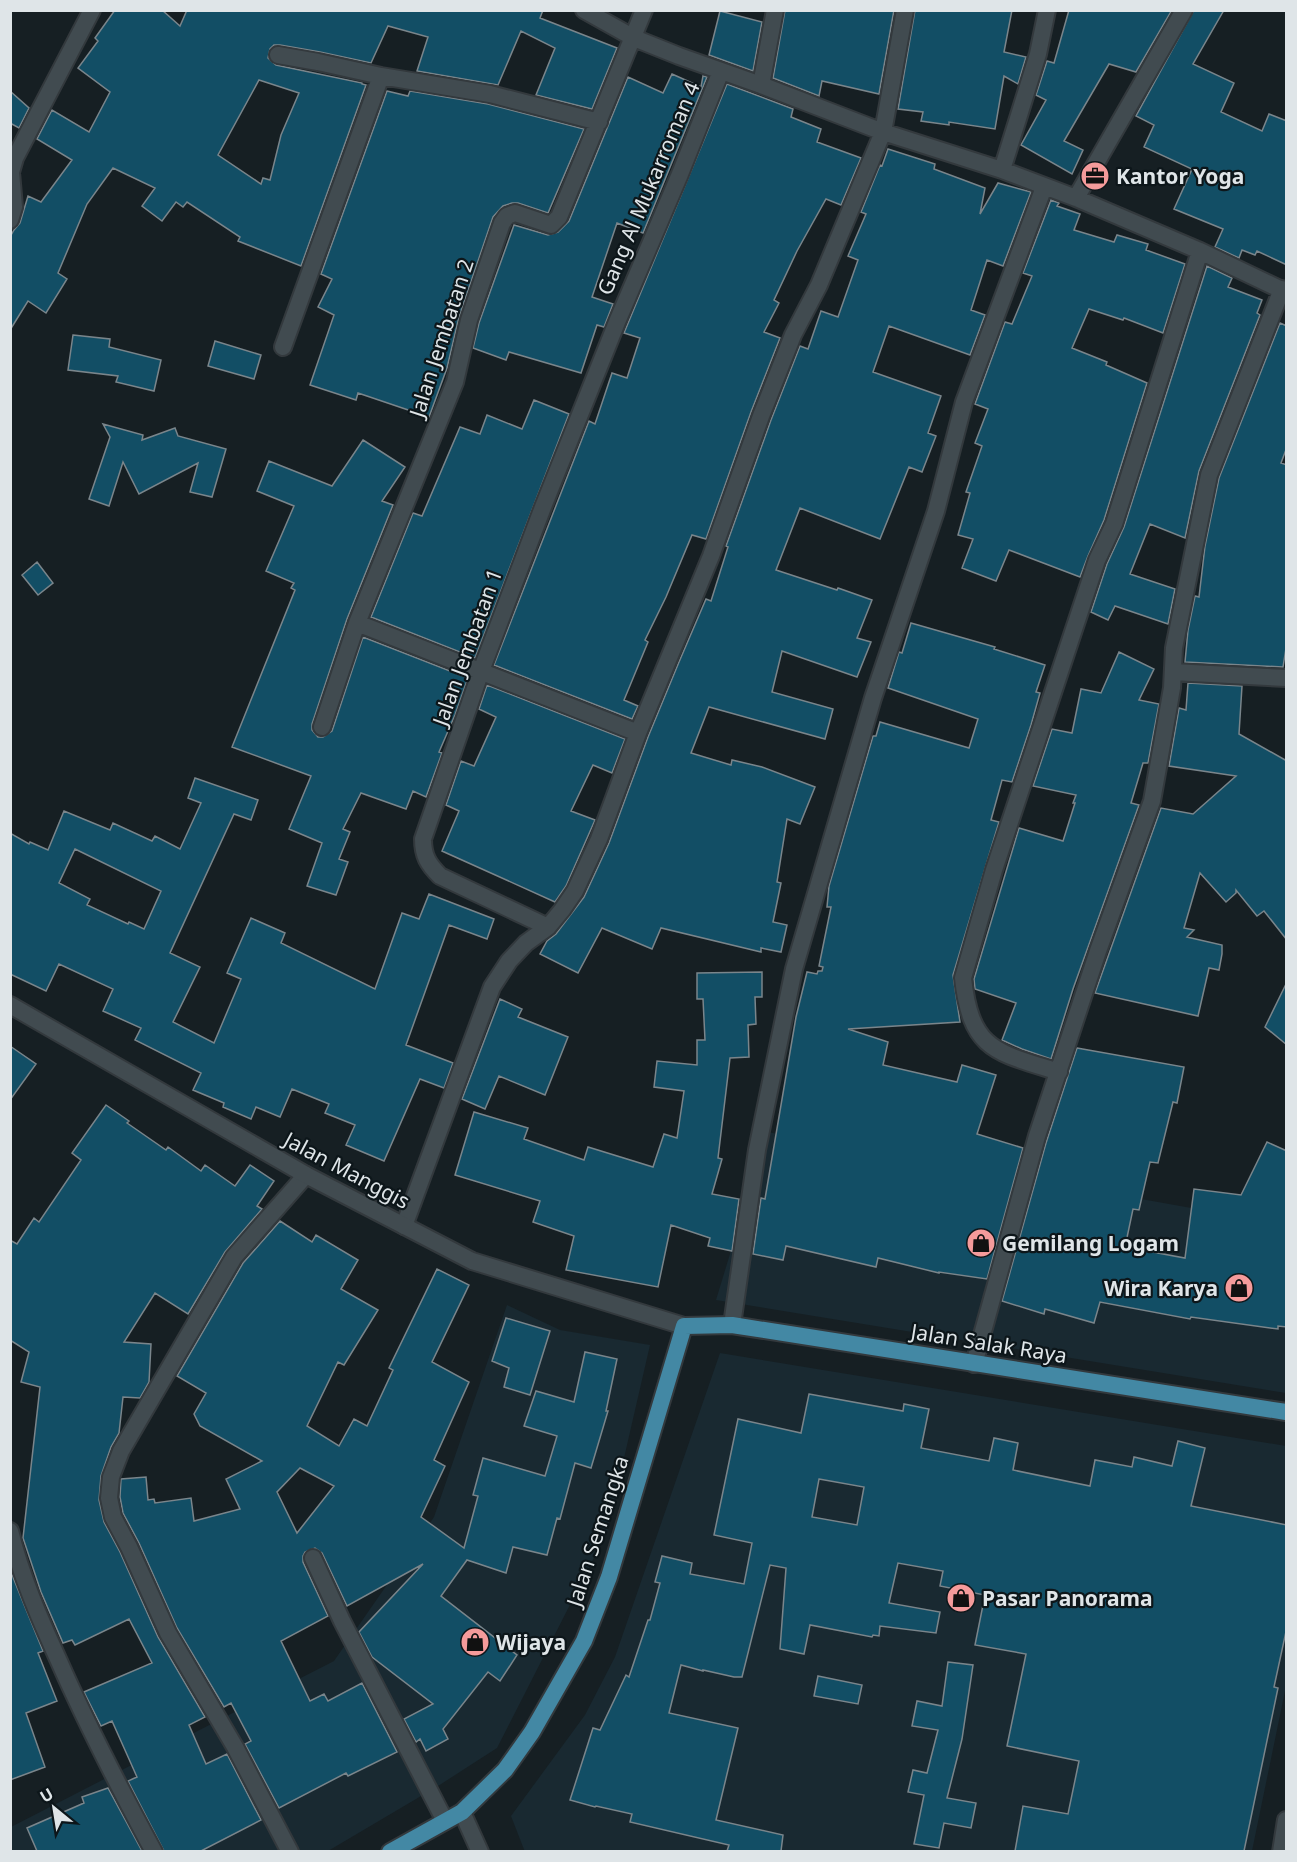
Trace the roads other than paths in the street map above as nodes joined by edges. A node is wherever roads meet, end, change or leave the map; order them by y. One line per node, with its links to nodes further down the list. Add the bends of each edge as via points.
1 (92, 10): 18 (street, via 15,158)
2 (584, 10): 8 (street)
3 (644, 10): 8 (street)
4 (775, 10): 12 (street)
5 (905, 10): 14 (street)
6 (1047, 10): 15 (street, via 1038,54)
7 (1184, 10): 17 (street)
8 (634, 38): 10 (street); 13 (street)
9 (278, 55): 11 (street)
10 (721, 71): 12 (street); 21 (street, Gang Al Mukarroman 4)
11 (381, 76): 13 (street, via 490,94); 22 (street)
12 (761, 85): 14 (street)
13 (599, 122): 23 (street, Jalan Jembatan 2, via 556,221 551,225 515,213 502,223 469,320 456,382)
14 (883, 132): 15 (street); 28 (street, via 819,285 793,335 711,556)
15 (1002, 170): 16 (street)
16 (1044, 187): 17 (street); 34 (street, via 964,402 936,511 873,698 794,969 757,1150)
17 (1076, 198): 19 (street)
18 (10, 220)
19 (1200, 251): 20 (street); 31 (street, via 1124,494 1097,560 994,870 963,978 971,1016 985,1040 1010,1056)
20 (1284, 290): 25 (street, via 1209,475 1174,648)
21 (617, 322): 24 (street, Jalan Jembatan 1)
22 (283, 347)
23 (357, 623): 24 (street); 27 (street)
24 (481, 671): 28 (street); 29 (street, Jalan Jembatan 1, via 423,839 423,852 440,876)
25 (1173, 672): 26 (street); 31 (street, via 1152,801)
26 (1286, 674)
27 (322, 727)
28 (638, 733): 29 (street, via 599,839 575,891)
29 (548, 927): 33 (street, via 509,961 492,987)
30 (10, 1005): 32 (street, Jalan Manggis)
31 (1059, 1072): 36 (street, via 1037,1136)
32 (306, 1175): 33 (street, Jalan Manggis); 43 (street, via 234,1257 121,1450 111,1477 109,1498 113,1516 168,1633)
33 (404, 1226): 35 (street, Jalan Manggis, via 472,1261)
34 (732, 1325): 35 (main road, Jalan Salak Raya); 36 (main road, Jalan Salak Raya)
35 (684, 1326): 40 (main road, Jalan Semangka, via 609,1577 584,1641 532,1732 505,1770)
36 (974, 1364): 37 (main road, Jalan Salak Raya)
37 (1287, 1412)
38 (10, 1531): 42 (street, via 38,1613 80,1707)
39 (313, 1558): 41 (street)
40 (462, 1812): 41 (main road, Jalan Semangka); 45 (street)
41 (445, 1821): 44 (main road, Jalan Semangka)
42 (154, 1851)
43 (290, 1851)
44 (390, 1851)
45 (480, 1851)

